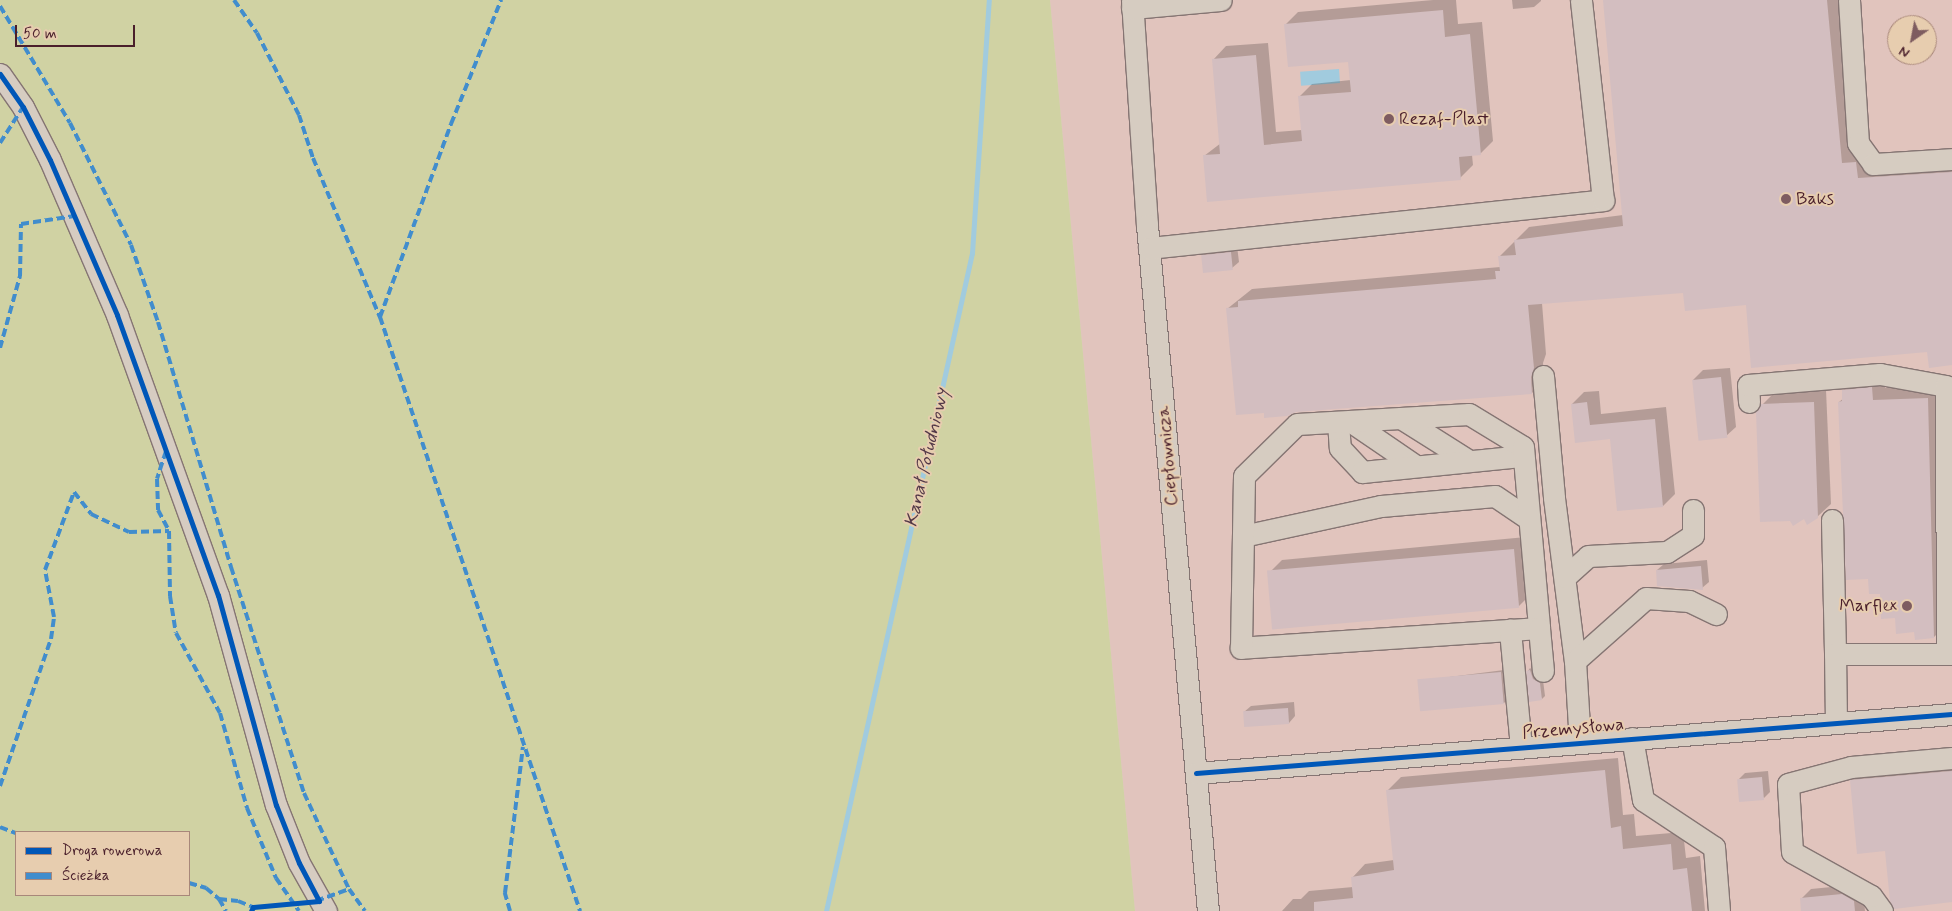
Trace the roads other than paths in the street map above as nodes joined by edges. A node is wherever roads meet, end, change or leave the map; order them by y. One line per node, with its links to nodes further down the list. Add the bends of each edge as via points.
1 (1221, 0): 4 (street)
2 (1581, 0): 7 (street, via 1603,200)
3 (1849, 0): 6 (street, via 1858,143 1873,164)
4 (1132, 4): 7 (street, Ciepłownicza)
5 (0, 74): 35 (street, via 23,107 50,160 117,315 218,595 276,805 299,863)
6 (1952, 158)
7 (1149, 248): 34 (street, Ciepłownicza)
8 (1543, 376): 20 (street, via 1554,498)
9 (1749, 402): 18 (street, via 1748,385 1880,374 1946,386)
10 (1401, 418): 11 (street); 12 (street, via 1469,414 1522,448); 13 (street)
11 (1344, 421): 14 (street); 14 (street, via 1340,448 1362,472); 19 (street, via 1297,424 1244,476)
12 (1524, 456): 13 (street); 16 (street)
13 (1470, 461): 14 (street)
14 (1416, 466)
15 (1694, 510): 20 (street, via 1693,535 1667,552 1588,556)
16 (1529, 519): 19 (street, via 1495,496 1381,506); 22 (street)
17 (1832, 520): 24 (street)
18 (1949, 520): 25 (street)
19 (1243, 536): 23 (street, via 1241,648)
20 (1566, 577): 26 (street)
21 (1716, 614): 26 (street, via 1689,601 1646,598)
22 (1539, 628): 23 (street); 27 (street)
23 (1510, 630): 32 (street)
24 (1836, 654): 25 (street); 29 (street)
25 (1950, 654)
26 (1574, 661): 31 (street)
27 (1543, 671)
28 (1952, 714): 29 (street, Przemysłowa)
29 (1836, 723): 30 (street, Przemysłowa)
30 (1632, 738): 31 (street, Przemysłowa); 37 (street, via 1643,800 1714,847)
31 (1580, 743): 32 (street, Przemysłowa)
32 (1521, 747): 34 (street, Przemysłowa)
33 (1952, 758): 38 (street, via 1851,767 1788,784 1792,852 1871,896)
34 (1196, 772): 36 (street, Ciepłownicza)
35 (326, 911)
36 (1208, 911)
37 (1719, 911)
38 (1882, 911)

